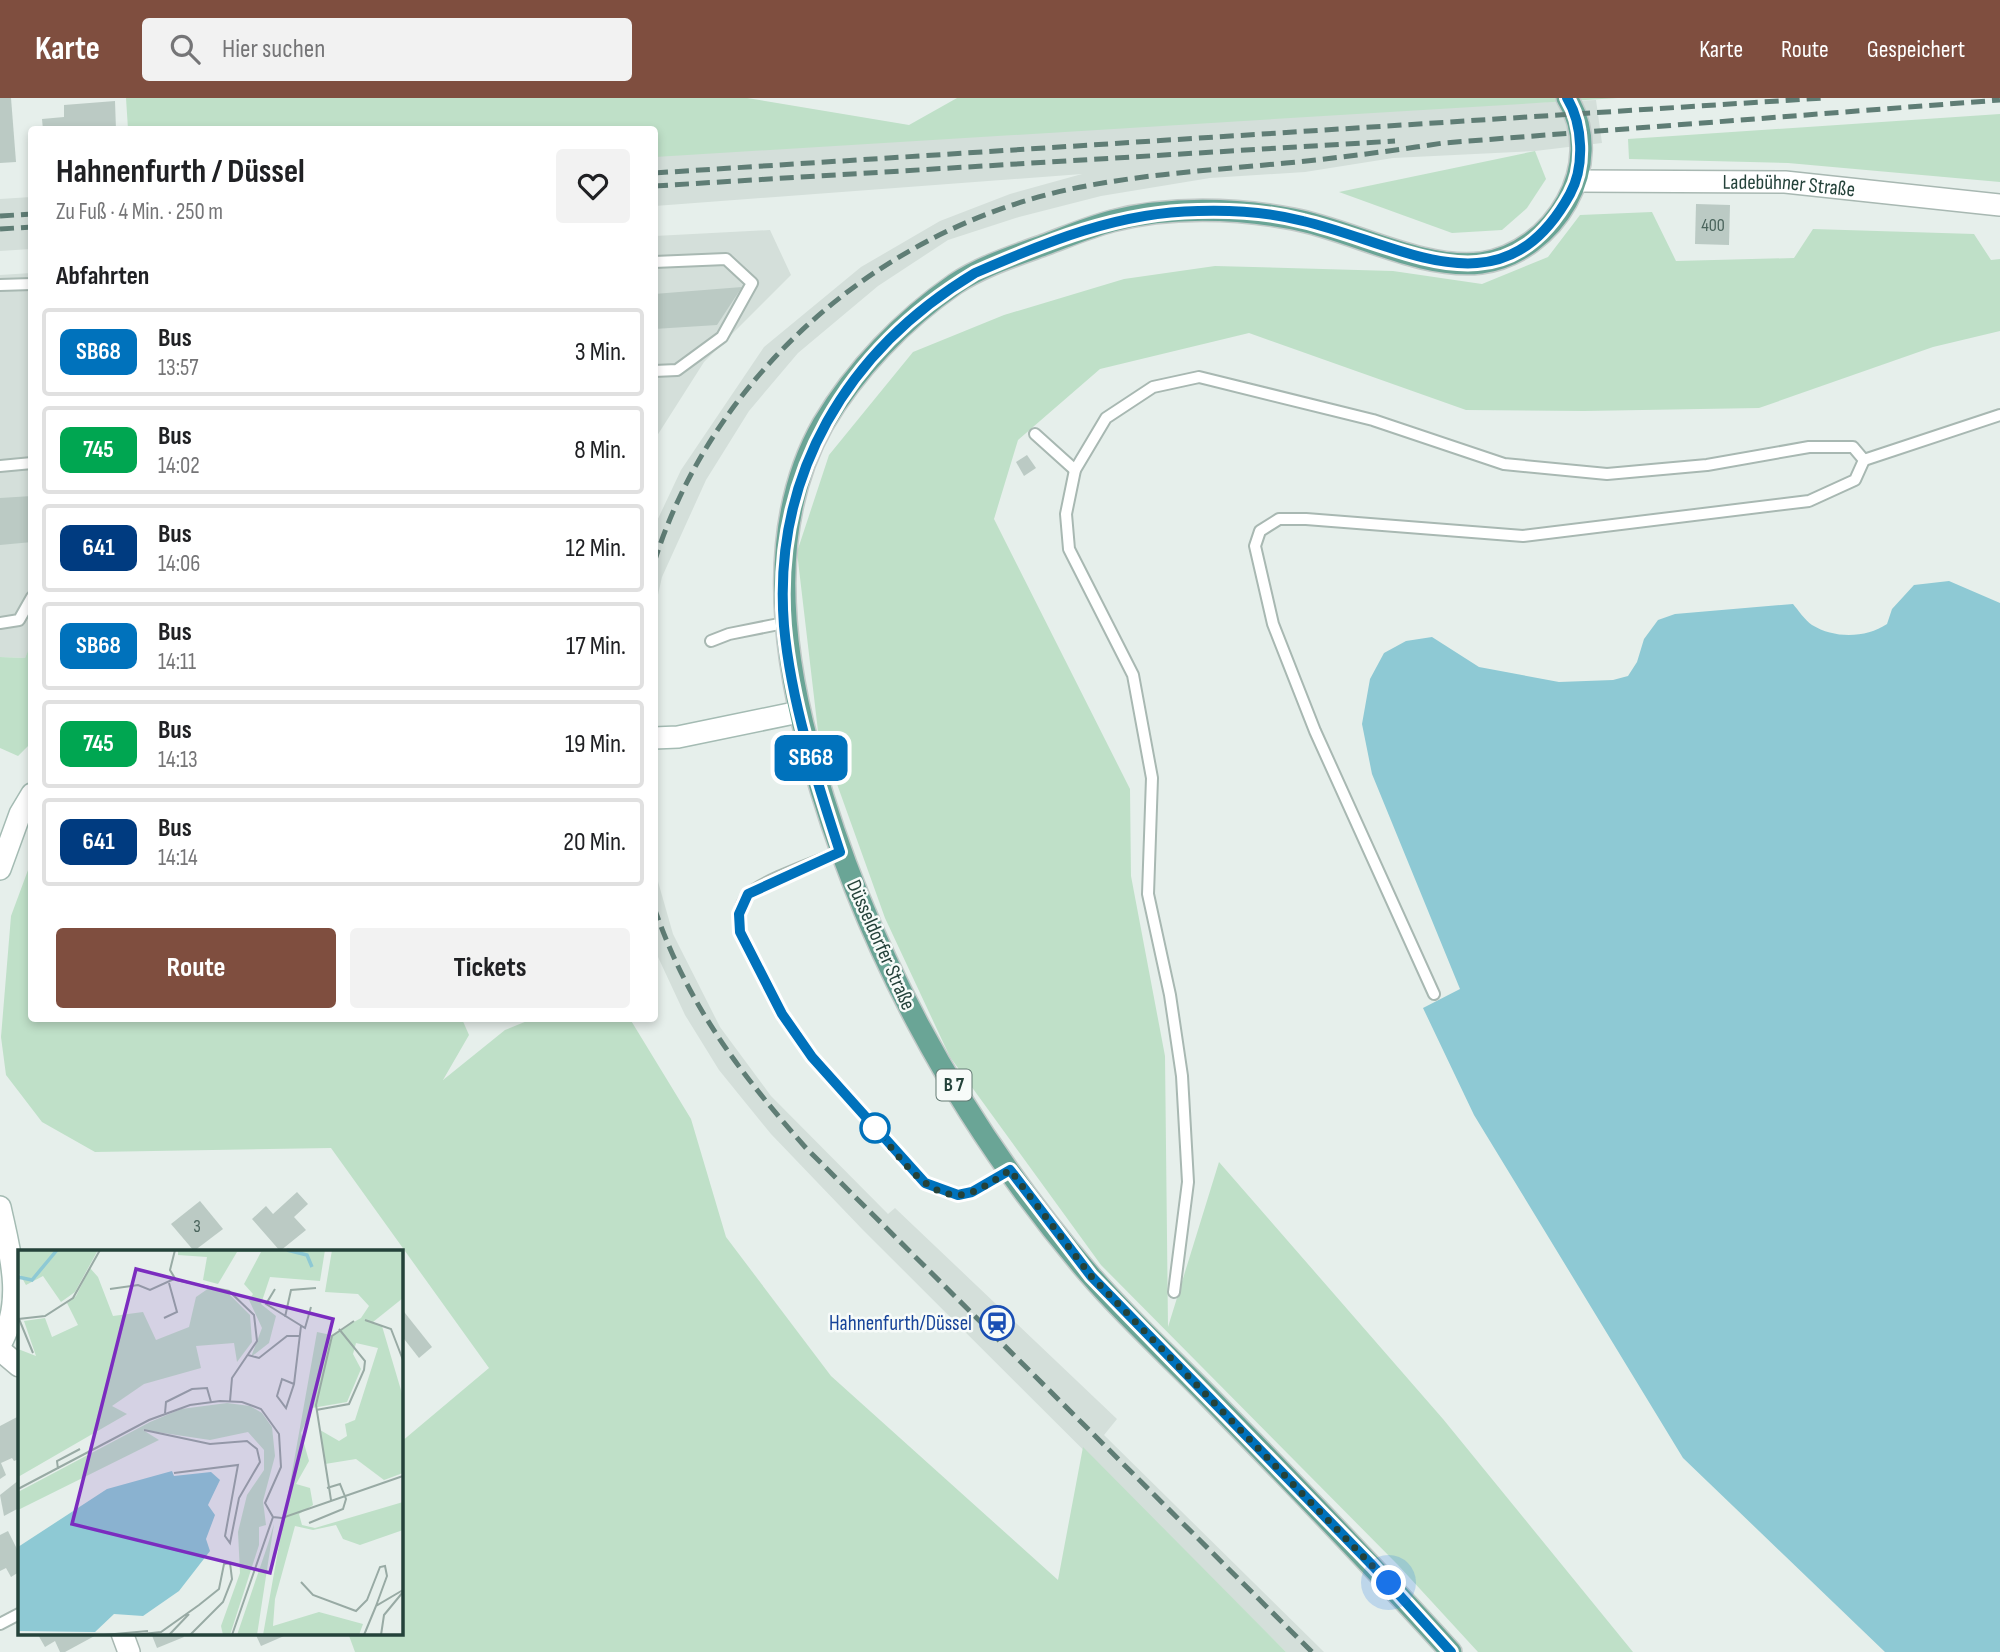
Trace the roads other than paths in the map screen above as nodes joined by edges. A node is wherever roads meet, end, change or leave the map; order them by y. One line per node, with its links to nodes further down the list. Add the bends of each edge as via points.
1 (1567, 98): 2 (main road, Düsseldorfer Straße / B 7, via 1578,132)
2 (1577, 181): 3 (street, Ladebühner Straße, via 1784,181); 16 (main road, Düsseldorfer Straße / B 7, via 1538,240 1523,250 1472,264 1438,260 1303,220 1197,211 1114,220 975,273 896,333 853,381 821,428 804,467 787,546)
3 (2000, 205)
4 (658, 262): 7 (lane, via 726,259 752,283 722,337 677,370)
5 (28, 284): 6 (lane)
6 (0, 285)
7 (658, 371)
8 (2000, 415): 10 (lane)
9 (1035, 434): 13 (lane)
10 (1864, 460): 13 (lane, via 1853,447 1809,447 1606,474 1504,464 1373,420 1199,377 1153,387 1106,418); 23 (lane, via 1855,480 1809,501 1523,536 1306,519 1279,519 1260,531 1255,546 1273,624 1315,731)
11 (28, 463): 12 (lane)
12 (0, 466)
13 (1074, 470): 26 (lane, via 1066,514 1069,549 1133,675 1153,778 1147,894 1170,995 1182,1076 1188,1182)
14 (28, 604): 15 (lane, via 19,620)
15 (0, 622)
16 (784, 623): 17 (lane); 18 (main road, Düsseldorfer Straße / B 7)
17 (711, 641)
18 (799, 712): 19 (street); 21 (main road, Düsseldorfer Straße / B 7)
19 (658, 738)
20 (28, 801): 22 (street)
21 (840, 852): 24 (main road, Düsseldorfer Straße / B 7, via 903,998); 24 (lane, via 748,894 739,914 740,932 782,1014 812,1057 925,1183 958,1195)
22 (0, 869)
23 (1434, 994)
24 (1010, 1170): 33 (main road, Düsseldorfer Straße / B 7, via 1091,1276)
25 (0, 1207): 27 (street, via 16,1287)
26 (1174, 1292)
27 (0, 1348): 28 (street)
28 (18, 1365)
29 (18, 1615): 30 (lane)
30 (0, 1624)
31 (122, 1634): 32 (street)
32 (129, 1652)
33 (1451, 1652)

